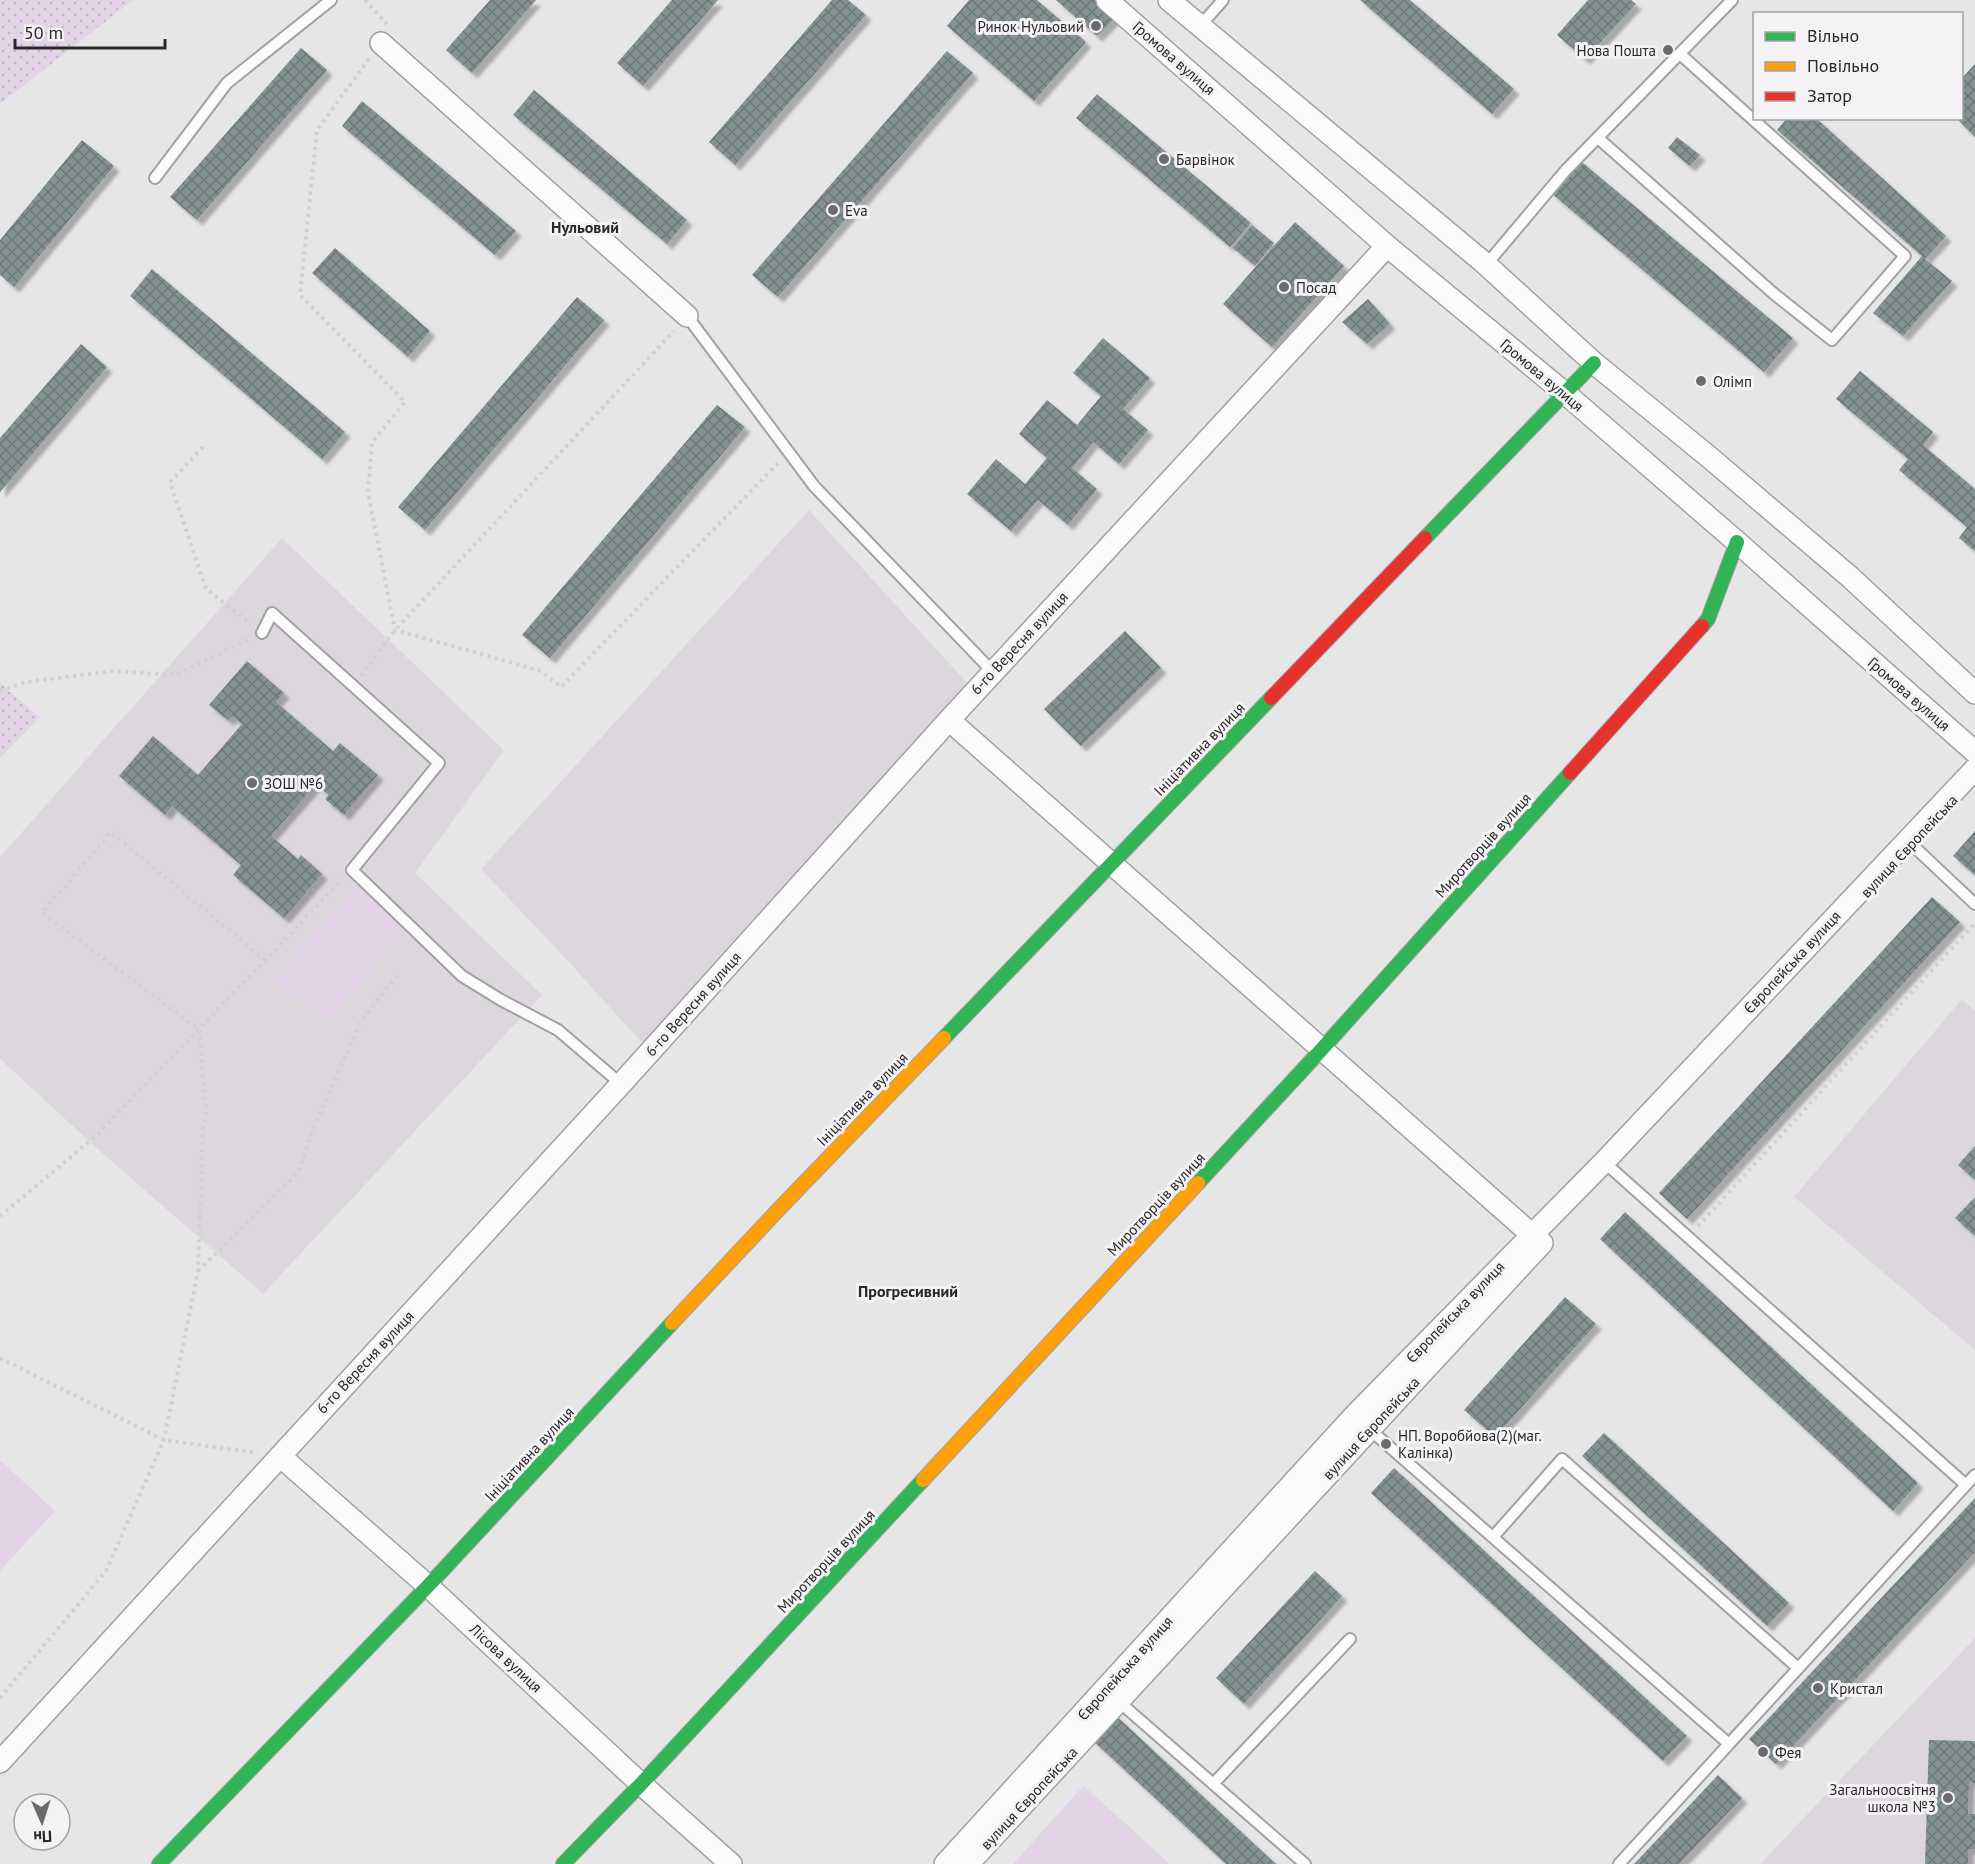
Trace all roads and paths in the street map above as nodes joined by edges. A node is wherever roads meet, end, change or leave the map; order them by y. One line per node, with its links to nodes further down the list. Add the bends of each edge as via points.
1 (331, 0): 13 (lane, via 227,83)
2 (365, 0): 8 (path, via 391,28)
3 (1107, 0): 14 (street, Громова вулиця)
4 (1169, 0): 7 (street)
5 (1223, 0): 7 (lane)
6 (1732, 0): 9 (lane)
7 (1200, 26): 15 (street)
8 (381, 43): 16 (street); 22 (path, via 317,130 300,295 405,402 372,442 368,492)
9 (1680, 54): 10 (lane); 12 (lane)
10 (1753, 120)
11 (1754, 120): 12 (lane, via 1905,256 1832,340)
12 (1598, 138): 15 (lane)
13 (155, 178)
14 (1387, 246): 18 (street, Громова вулиця); 24 (street, 6-го Вересня вулиця)
15 (1486, 265): 17 (street)
16 (687, 316): 20 (lane); 22 (path)
17 (1594, 363): 18 (street, Ініціативна вулиця); 27 (street, via 1850,577)
18 (1566, 394): 21 (street, Громова вулиця); 32 (street, Ініціативна вулиця)
19 (203, 447): 23 (path, via 170,482 207,589)
20 (789, 452): 22 (path, via 561,687 541,671); 24 (lane, via 814,486)
21 (1737, 542): 29 (street, Громова вулиця); 39 (street, Миротворців вулиця, via 1708,619)
22 (395, 630): 25 (path)
23 (262, 633): 25 (lane, via 272,613); 26 (path, via 175,675 113,671 26,682)
24 (993, 672): 28 (street, 6-го Вересня вулиця)
25 (353, 686): 33 (lane, via 440,763)
26 (0, 691)
27 (1975, 693)
28 (949, 720): 32 (street); 40 (street, 6-го Вересня вулиця)
29 (1975, 752)
30 (1973, 775): 31 (street, Європейська вулиця); 66 (street, вулиця Європейська)
31 (1907, 840): 34 (lane); 41 (street, Європейська вулиця)
32 (1112, 863): 39 (street); 53 (street, Ініціативна вулиця, via 779,1209)
33 (352, 870): 36 (path); 40 (lane, via 462,976 558,1030)
34 (1975, 904)
35 (1975, 923): 44 (path)
36 (265, 960): 38 (path); 38 (path, via 111,832 42,913)
37 (398, 974): 45 (path, via 361,1021 315,1124 298,1173)
38 (199, 1029): 42 (path, via 96,1136); 45 (path, via 206,1113)
39 (1322, 1049): 43 (street); 61 (street, Миротворців вулиця)
40 (621, 1084): 49 (street, 6-го Вересня вулиця)
41 (1604, 1162): 43 (street, Європейська вулиця); 44 (lane)
42 (0, 1216)
43 (1531, 1234): 47 (street, Європейська вулиця)
44 (1688, 1238): 51 (lane)
45 (198, 1271): 48 (path)
46 (0, 1358): 48 (path)
47 (1354, 1416): 52 (lane); 56 (street, Європейська вулиця)
48 (164, 1440): 49 (path); 57 (path, via 106,1571)
49 (280, 1456): 53 (street, Лісова вулиця); 59 (street, 6-го Вересня вулиця)
50 (1975, 1475): 51 (lane)
51 (1966, 1485): 55 (lane)
52 (1493, 1537): 55 (lane, via 1562,1459); 58 (lane)
53 (428, 1586): 61 (street, Лісова вулиця); 62 (street, Ініціативна вулиця)
54 (1350, 1638): 60 (lane)
55 (1798, 1668): 58 (lane)
56 (1105, 1690): 60 (lane); 65 (street, Європейська вулиця)
57 (0, 1698)
58 (1728, 1744): 68 (lane)
59 (0, 1762)
60 (1213, 1784): 67 (lane)
61 (641, 1785): 63 (street, Миротворців вулиця); 64 (street, Лісова вулиця)
62 (159, 1864)
63 (563, 1864)
64 (730, 1864)
65 (945, 1864)
66 (968, 1864)
67 (1305, 1864)
68 (1619, 1864)

